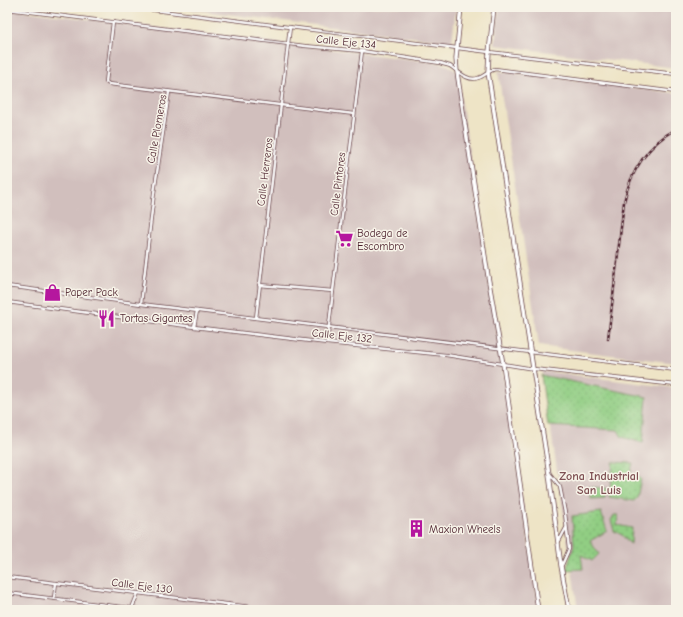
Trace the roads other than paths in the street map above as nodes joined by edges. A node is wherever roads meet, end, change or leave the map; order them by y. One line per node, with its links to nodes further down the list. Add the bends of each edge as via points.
1 (130, 7): 6 (street, Calle Eje 134)
2 (461, 7): 8 (street)
3 (494, 7): 10 (street)
4 (7, 9): 5 (street, Calle Eje 134)
5 (113, 22): 7 (street, Calle Eje 134); 14 (street, via 106,82)
6 (290, 27): 7 (street, Calle Herreros); 8 (street, Calle Eje 134)
7 (288, 44): 9 (street, Calle Eje 134); 16 (street, Calle Herreros)
8 (457, 48): 10 (street, Calle Eje 134); 11 (street)
9 (362, 51): 11 (street, Calle Eje 134, via 440,63); 17 (street, Calle Pintores)
10 (489, 52): 12 (street); 13 (street, Calle Eje 134)
11 (457, 72): 12 (street, Calle Eje 134, via 475,79); 28 (street)
12 (488, 72): 15 (street, Calle Eje 134, via 495,69); 29 (street)
13 (676, 74)
14 (170, 92): 16 (street, Calle Plomeros); 22 (street, Calle Plomeros, via 154,193)
15 (676, 92)
16 (281, 104): 17 (street, Calle Plomeros); 18 (street, Calle Herreros)
17 (354, 114): 20 (street, Calle Pintores)
18 (259, 284): 20 (street); 24 (street, Calle Herreros)
19 (7, 286): 22 (street, Calle Eje 132)
20 (333, 291): 26 (street, Calle Pintores)
21 (7, 302): 25 (street, Calle Eje 132)
22 (141, 304): 23 (street, Calle Eje 132)
23 (197, 311): 24 (street, Calle Eje 132); 25 (street)
24 (256, 318): 26 (street, Calle Eje 132)
25 (194, 328): 27 (street, Calle Eje 132)
26 (329, 328): 27 (street, Calle Pintores); 28 (street, Calle Eje 132)
27 (328, 343): 30 (street, Calle Eje 132, via 438,354)
28 (501, 348): 29 (street, Calle Eje 132); 30 (street)
29 (531, 352): 31 (street); 32 (street, Calle Eje 132)
30 (503, 364): 31 (street, Calle Eje 132); 48 (street)
31 (534, 368): 33 (street, Calle Eje 132); 34 (street)
32 (676, 370)
33 (676, 385)
34 (549, 474): 35 (street, via 560,487); 36 (street)
35 (566, 528): 36 (street); 37 (street, via 569,549)
36 (558, 543): 37 (street)
37 (561, 566): 49 (street)
38 (7, 577): 39 (street, Calle Eje 130)
39 (56, 583): 41 (street, Calle Eje 130); 42 (street)
40 (7, 593): 42 (street)
41 (138, 593): 43 (street, Calle Eje 130); 44 (street)
42 (54, 598): 44 (street)
43 (228, 604): 46 (street); 47 (street, Calle Eje 130)
44 (132, 608): 45 (street)
45 (147, 610)
46 (227, 610)
47 (275, 610)
48 (538, 610)
49 (569, 610)

